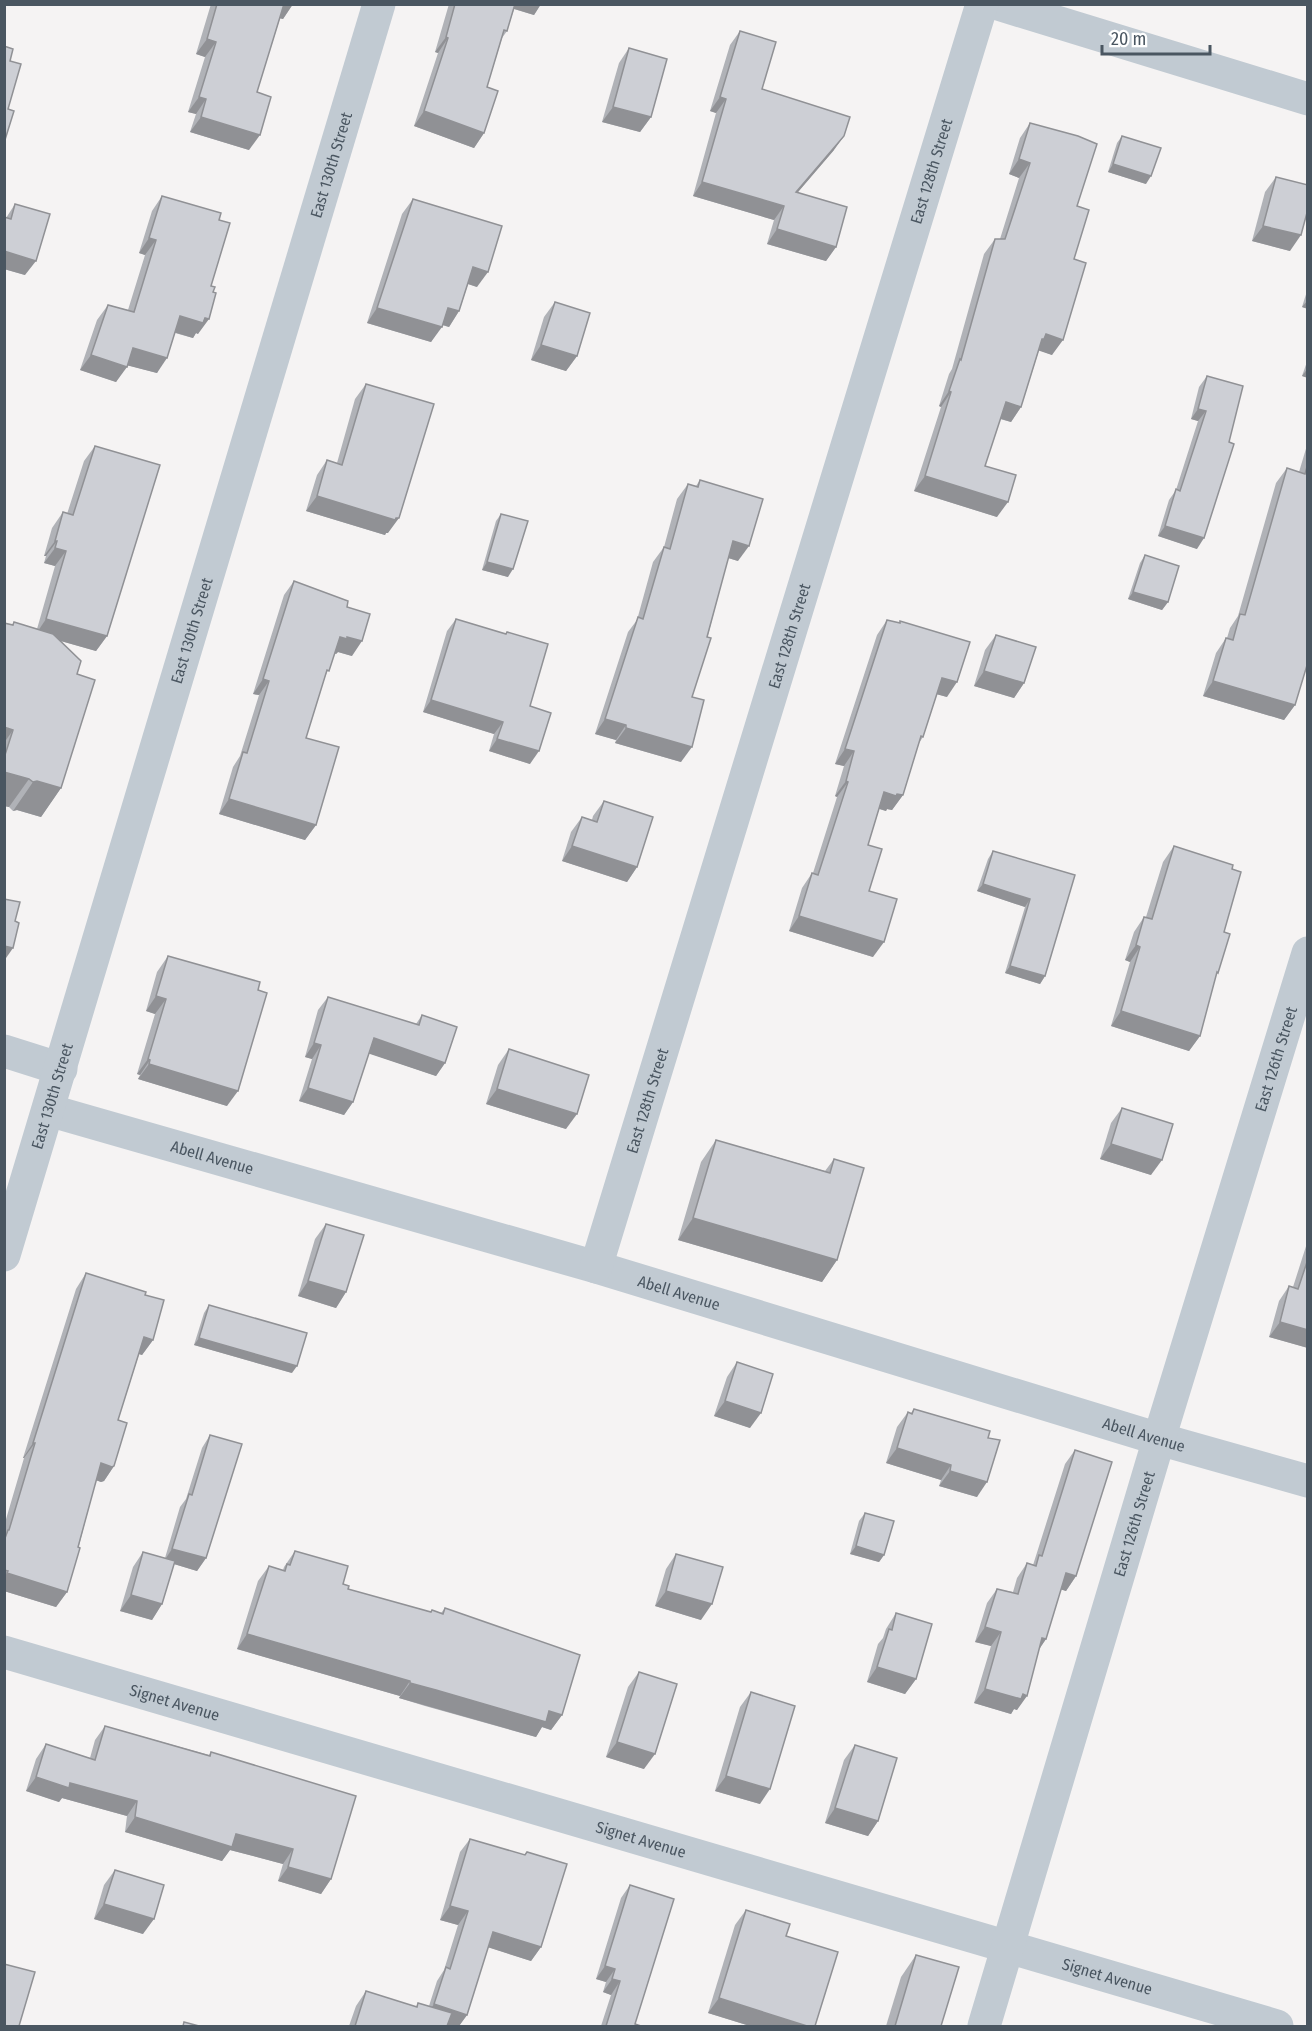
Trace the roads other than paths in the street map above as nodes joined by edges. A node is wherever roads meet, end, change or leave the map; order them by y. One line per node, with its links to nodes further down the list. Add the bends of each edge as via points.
1 (379, 4): 7 (street, East 130th Street)
2 (982, 4): 10 (street, East 128th Street)
3 (998, 4): 4 (street)
4 (1308, 99)
5 (1308, 953): 11 (street, East 126th Street)
6 (4, 1052): 7 (street)
7 (61, 1069): 8 (street, East 130th Street)
8 (48, 1110): 9 (street, East 130th Street); 10 (street, Abell Avenue)
9 (4, 1255)
10 (596, 1267): 11 (street, Abell Avenue)
11 (1159, 1439): 12 (street, Abell Avenue); 14 (street, East 126th Street)
12 (1308, 1482)
13 (4, 1652): 14 (street, Signet Avenue)
14 (1008, 1947): 15 (street, East 126th Street); 16 (street, Signet Avenue)
15 (984, 2026)
16 (1277, 2026)

